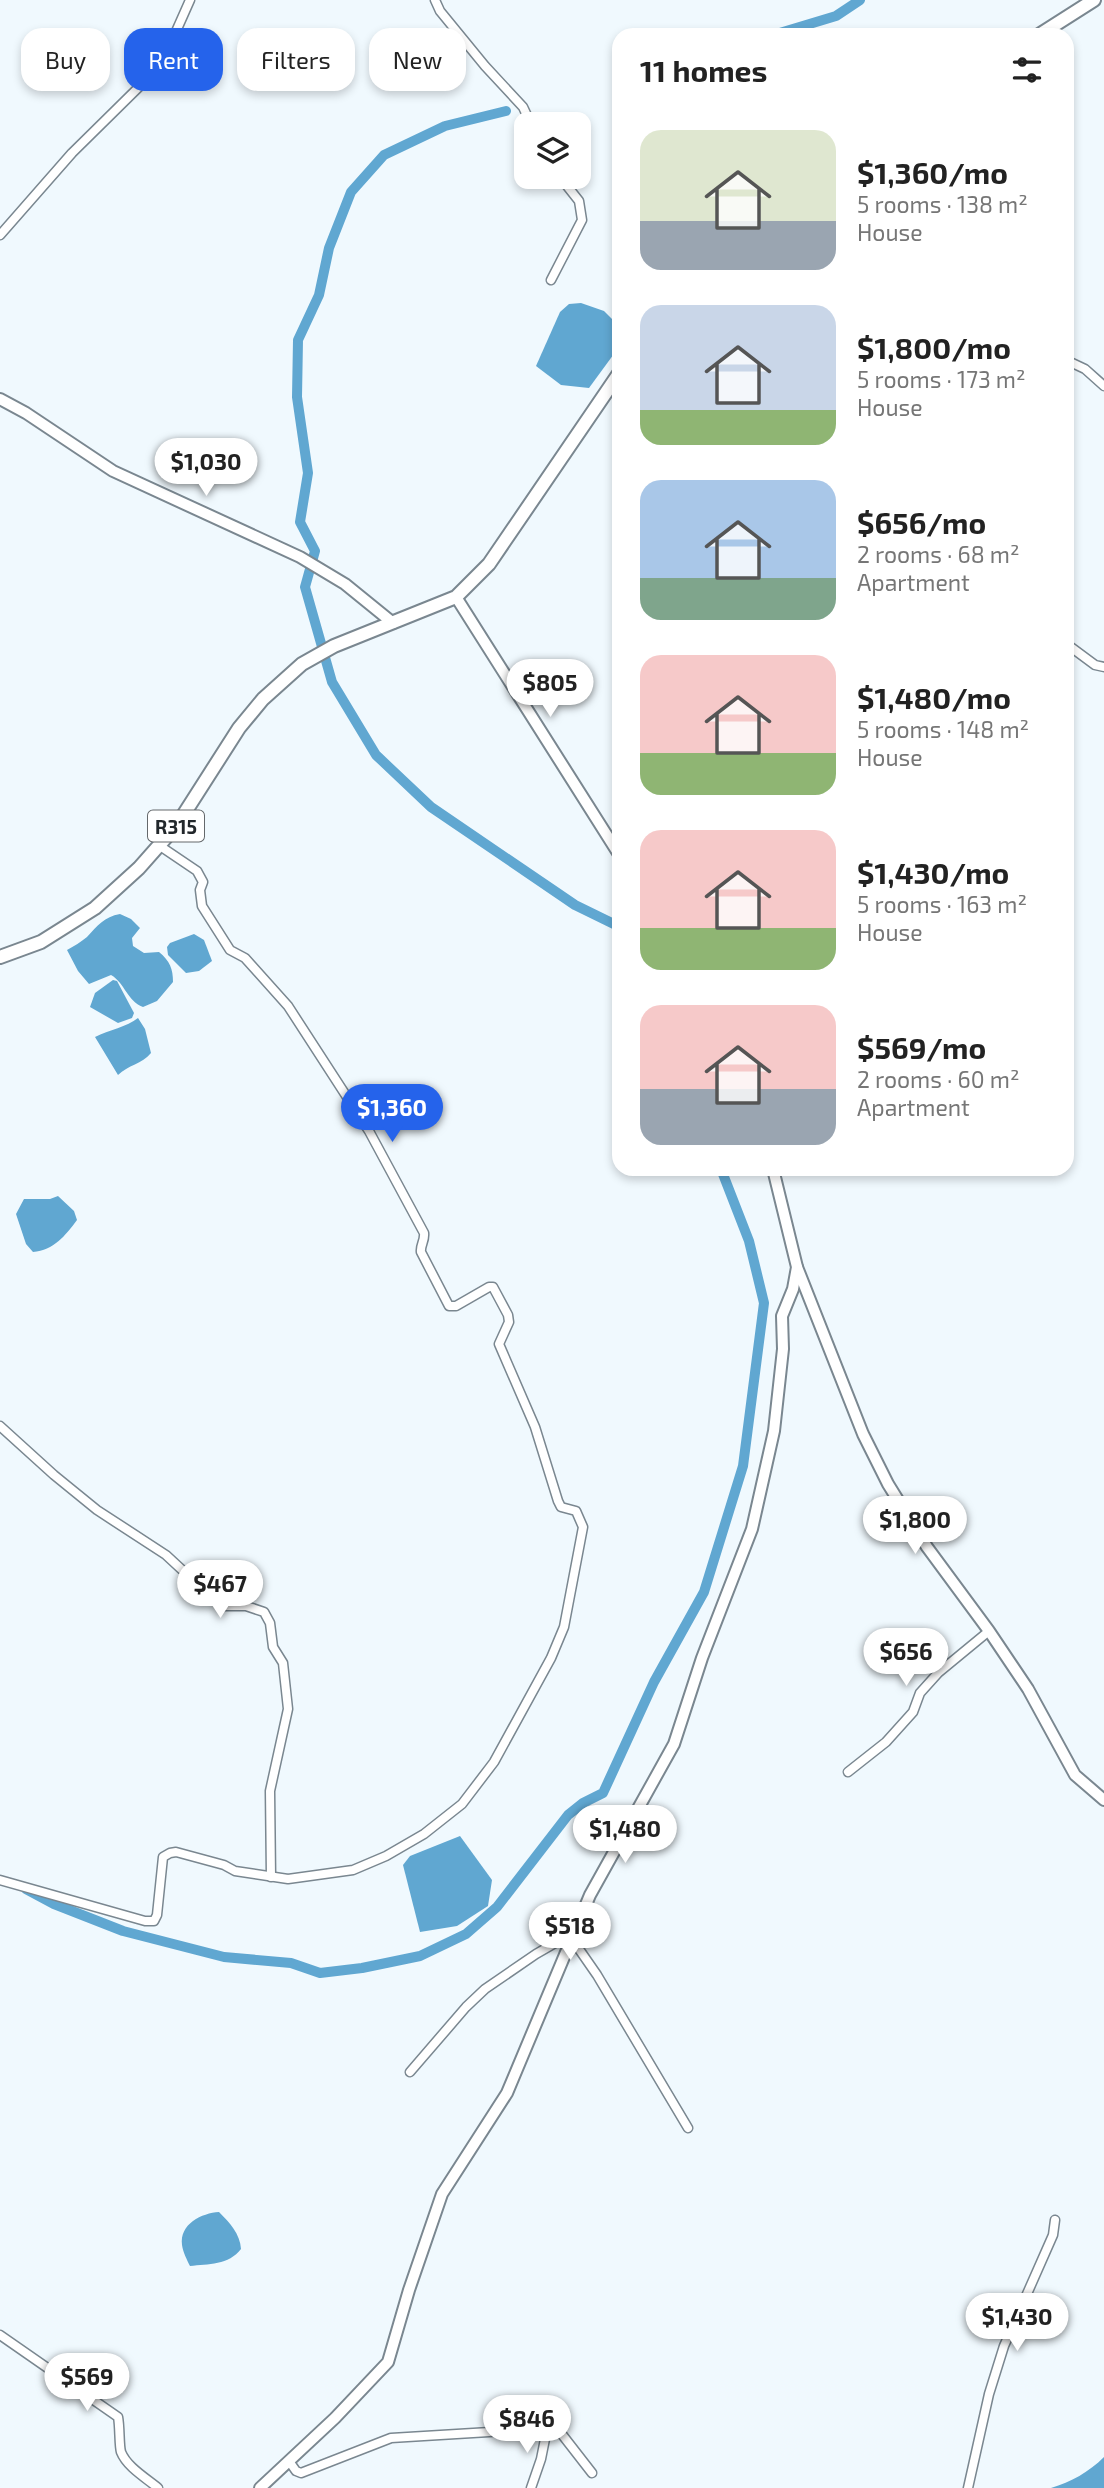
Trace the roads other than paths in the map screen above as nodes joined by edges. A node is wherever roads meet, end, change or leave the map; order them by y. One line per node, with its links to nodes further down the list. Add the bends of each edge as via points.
1 (190, 0): 7 (street, via 166,54 142,85 72,153)
2 (435, 0): 5 (street)
3 (1094, 0): 4 (main road)
4 (1050, 28)
5 (525, 112)
6 (570, 189): 8 (street, via 579,201 582,220)
7 (0, 235)
8 (551, 280)
9 (1074, 364): 11 (street)
10 (612, 384): 13 (main road, R315, via 489,564)
11 (1104, 386)
12 (0, 399): 14 (street, via 113,471 300,557 345,584)
13 (457, 597): 14 (main road, R315); 17 (street)
14 (393, 623): 18 (main road, R315, via 302,664 263,699)
15 (1074, 650): 16 (street, via 1095,666)
16 (1104, 667)
17 (612, 843)
18 (160, 846): 19 (main road, R315, via 95,908 41,942); 26 (street, via 197,871 203,882 202,906 230,950 245,958 288,1006 369,1131 424,1233 421,1252 449,1306 493,1287 509,1322 499,1344 539,1438 558,1501 561,1507 576,1511 583,1527 564,1627 495,1762 462,1804 412,1841 353,1870)
19 (0, 957)
20 (775, 1176): 21 (street)
21 (797, 1267): 23 (street, via 863,1434 888,1484); 28 (street, via 782,1316 774,1431 752,1529 674,1744 590,1895)
22 (0, 1426): 26 (street, via 97,1510 166,1555 221,1606 264,1612 273,1647 283,1663 288,1709 270,1791)
23 (989, 1631): 24 (street, via 938,1673 919,1693 913,1712 886,1742); 25 (street, via 1028,1689 1075,1775)
24 (848, 1772)
25 (1104, 1800)
26 (271, 1877): 27 (street, via 170,1853 163,1857 157,1915 154,1921 145,1922)
27 (0, 1880)
28 (572, 1939): 29 (street, via 562,1939 485,1989); 30 (street); 34 (street, via 507,2093 442,2193 388,2362)
29 (410, 2072)
30 (688, 2128)
31 (1055, 2220): 39 (street, via 1053,2235 1004,2346)
32 (0, 2335): 36 (street, via 118,2417 120,2450 127,2462)
33 (547, 2429): 34 (street, via 391,2438 307,2472 296,2471); 35 (street, via 560,2429); 38 (street)
34 (289, 2461): 37 (street)
35 (592, 2473)
36 (158, 2488)
37 (260, 2488)
38 (531, 2488)
39 (968, 2488)

